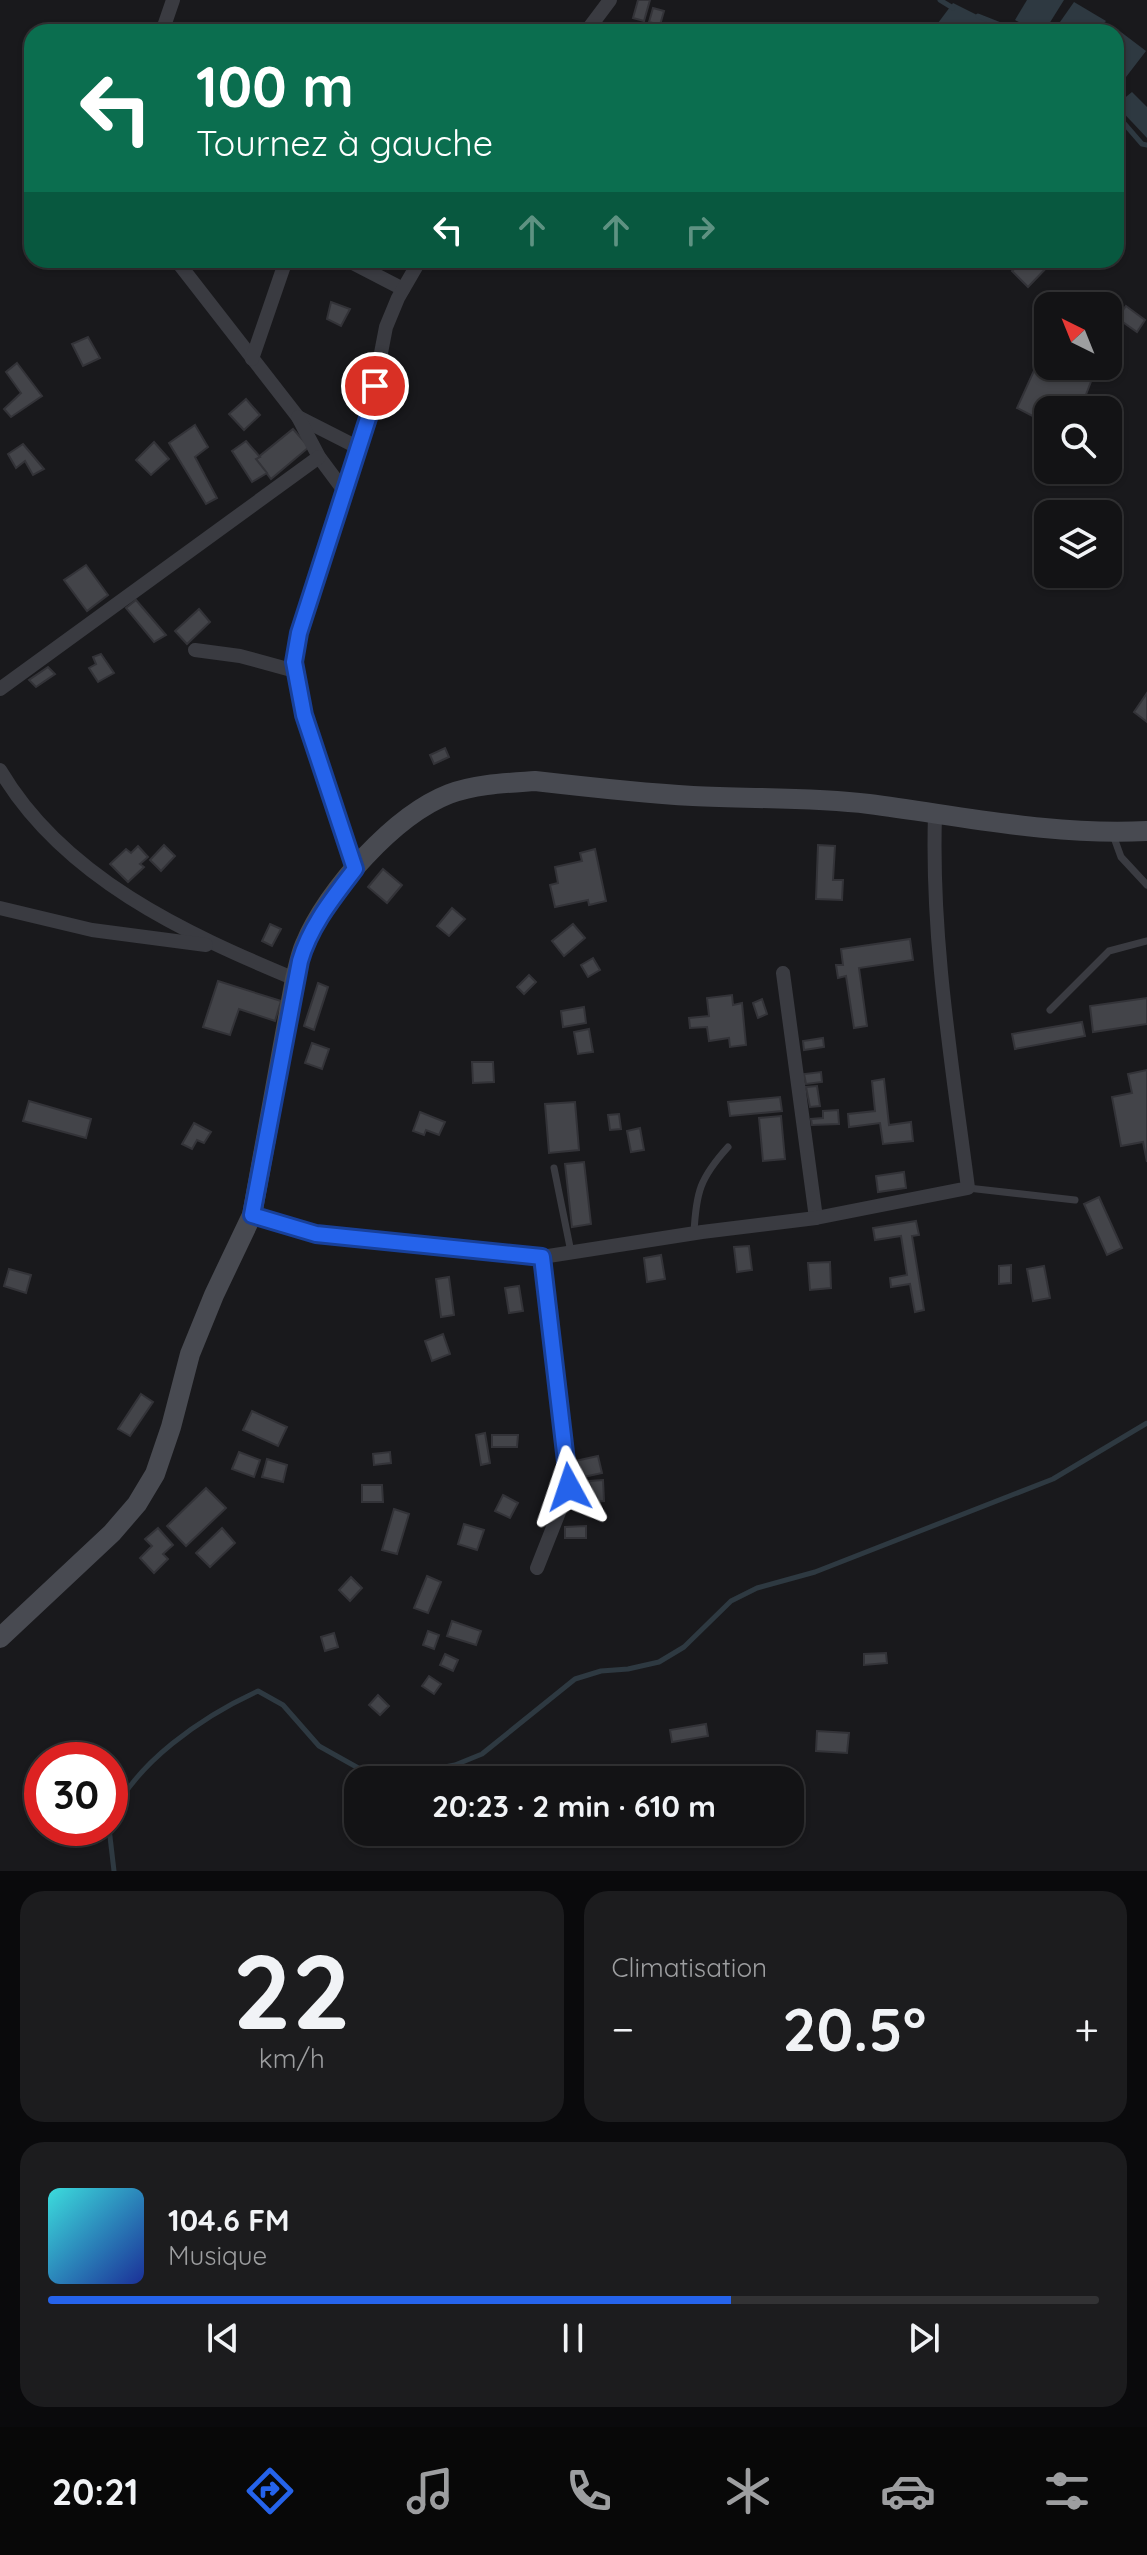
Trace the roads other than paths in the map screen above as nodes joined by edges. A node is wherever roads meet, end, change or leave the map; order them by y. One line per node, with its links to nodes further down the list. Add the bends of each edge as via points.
1 (173, 0): 3 (street)
2 (610, 0): 4 (street)
3 (165, 24)
4 (592, 24)
5 (182, 268): 10 (street)
6 (283, 268): 10 (street)
7 (362, 268): 9 (street)
8 (415, 268): 9 (street)
9 (403, 289): 12 (street, via 386,327)
10 (252, 359): 11 (street)
11 (298, 417): 12 (street); 13 (street)
12 (359, 448): 14 (street)
13 (319, 457): 14 (street); 17 (street)
14 (345, 492): 16 (street, via 299,633)
15 (195, 650): 16 (street)
16 (295, 671): 22 (street, via 304,715)
17 (0, 689)
18 (0, 770): 26 (street, via 61,847)
19 (935, 815): 21 (street); 22 (street, via 801,798 509,782 450,794 406,818); 32 (street, via 933,874 942,977)
20 (1147, 831): 21 (street)
21 (1112, 833): 23 (lane, via 1121,857)
22 (355, 869): 28 (street, via 305,943)
23 (1147, 885)
24 (0, 908): 26 (street, via 92,930)
25 (1147, 941): 29 (lane, via 1109,951)
26 (215, 946): 28 (street)
27 (783, 973): 35 (street)
28 (295, 979): 34 (street)
29 (1050, 1010)
30 (728, 1147): 36 (lane, via 708,1170 696,1200)
31 (554, 1168): 37 (lane)
32 (968, 1188): 33 (lane); 35 (street)
33 (1075, 1200)
34 (252, 1215): 38 (street, via 316,1234); 40 (street, via 190,1354 155,1474 112,1533)
35 (816, 1218): 36 (street)
36 (694, 1233): 37 (street)
37 (571, 1252): 38 (street)
38 (542, 1257): 39 (street, via 569,1487)
39 (537, 1568)
40 (0, 1638)

